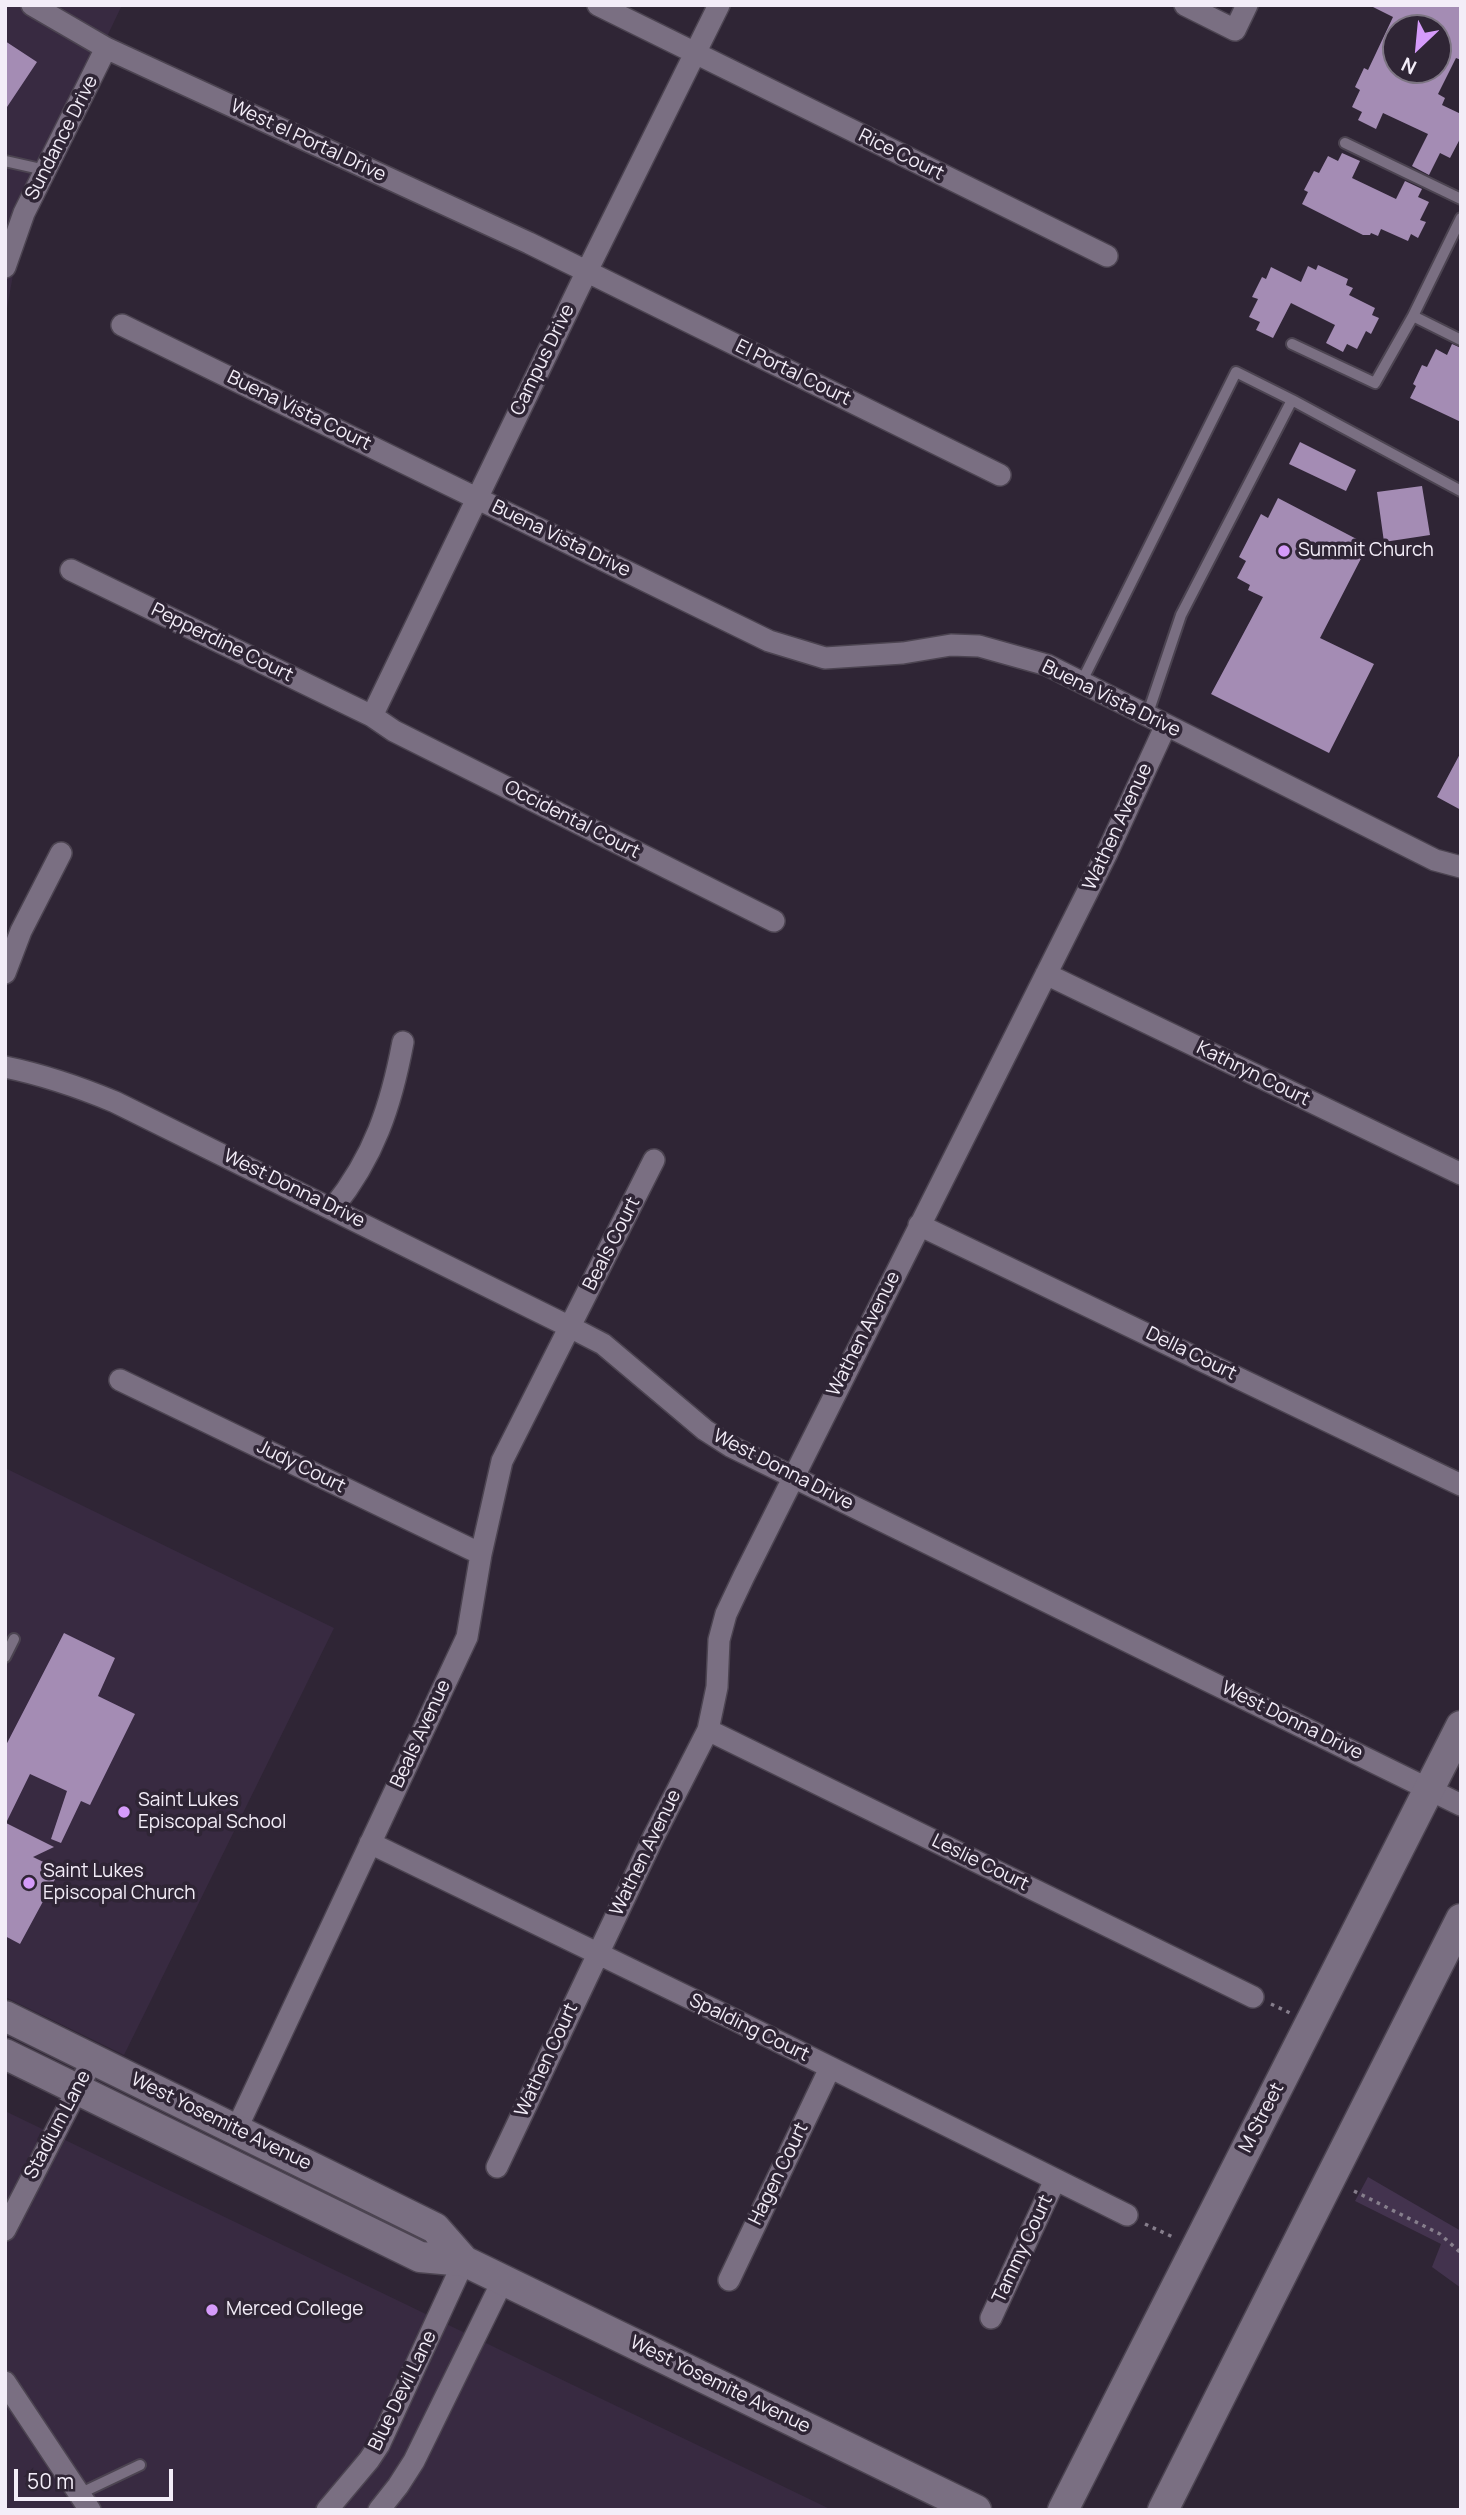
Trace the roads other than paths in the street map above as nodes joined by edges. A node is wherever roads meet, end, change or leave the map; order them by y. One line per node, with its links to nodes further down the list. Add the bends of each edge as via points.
1 (32, 5): 6 (street, West el Portal Drive)
2 (598, 5): 7 (street, Rice Court)
3 (719, 5): 7 (street, Campus Drive)
4 (1185, 5): 5 (street, via 1235,30)
5 (1247, 5)
6 (106, 48): 10 (street, Sundance Drive); 15 (street, West el Portal Drive)
7 (694, 54): 13 (street, Rice Court); 15 (street, Campus Drive)
8 (1345, 143): 11 (lane)
9 (5, 161): 10 (lane)
10 (46, 170): 14 (street, Sundance Drive, via 24,213)
11 (1461, 199)
12 (1461, 218): 16 (lane)
13 (1107, 256)
14 (5, 267)
15 (587, 271): 21 (street, El Portal Court); 23 (street, Campus Drive)
16 (1413, 316): 18 (lane); 19 (lane, via 1375,383)
17 (122, 325): 23 (street, Buena Vista Court)
18 (1461, 340)
19 (1292, 344)
20 (1292, 400): 22 (lane); 25 (lane, via 1236,372); 27 (lane, via 1181,615)
21 (1000, 475)
22 (1461, 491)
23 (476, 498): 25 (street, Buena Vista Drive, via 780,644 825,658 979,646 1047,665); 26 (street, Campus Drive)
24 (71, 569): 26 (street, Pepperdine Court)
25 (1081, 683): 27 (street, Buena Vista Drive)
26 (372, 716): 30 (street, Occidental Court, via 394,732)
27 (1156, 721): 29 (street, Buena Vista Drive, via 1435,860); 32 (street, Wathen Avenue, via 1107,853)
28 (61, 853): 31 (street)
29 (1461, 867)
30 (774, 921)
31 (5, 973)
32 (1046, 974): 36 (street, Kathryn Court); 38 (street, Wathen Avenue)
33 (403, 1042): 37 (street, via 378,1137)
34 (5, 1068): 37 (street, West Donna Drive, via 42,1075 115,1102)
35 (654, 1160): 39 (street, Beals Court)
36 (1461, 1174)
37 (334, 1208): 39 (street, West Donna Drive)
38 (919, 1225): 41 (street, Wathen Avenue); 42 (street, Della Court)
39 (570, 1327): 41 (street, West Donna Drive, via 603,1344 705,1430); 43 (street, Beals Avenue, via 502,1461)
40 (120, 1380): 43 (street, Judy Court)
41 (792, 1477): 47 (street, Wathen Avenue, via 726,1614); 48 (street, West Donna Drive)
42 (1461, 1485)
43 (481, 1554): 50 (street, Beals Avenue, via 467,1637)
44 (14, 1639): 45 (lane)
45 (5, 1657)
46 (1461, 1726): 48 (main road, M Street)
47 (708, 1730): 52 (street, Wathen Avenue); 53 (street, Leslie Court)
48 (1429, 1789): 49 (street, West Donna Drive); 74 (main road, M Street)
49 (1461, 1805)
50 (370, 1843): 52 (street, Spalding Court); 59 (street, Beals Avenue)
51 (1461, 1919): 75 (main road)
52 (597, 1954): 57 (street, Spalding Court); 60 (street, Wathen Court)
53 (1253, 1997)
54 (5, 2016): 56 (main road, West Yosemite Avenue)
55 (5, 2054): 58 (main road, West Yosemite Avenue)
56 (93, 2059): 58 (street, Stadium Lane); 59 (main road, West Yosemite Avenue)
57 (830, 2068): 61 (street, Spalding Court); 66 (street, Hagen Court)
58 (77, 2090): 63 (street, Stadium Lane); 64 (main road, West Yosemite Avenue, via 420,2257)
59 (236, 2130): 64 (main road, West Yosemite Avenue, via 435,2228)
60 (497, 2167)
61 (1055, 2180): 62 (street, Spalding Court); 67 (street, Tammy Court)
62 (1127, 2215)
63 (5, 2230)
64 (464, 2261): 65 (main road, West Yosemite Avenue); 71 (street, Blue Devil Lane, via 379,2445)
65 (503, 2280): 72 (street, Blue Devil Lane, via 414,2461); 73 (main road, West Yosemite Avenue)
66 (729, 2280)
67 (991, 2318)
68 (5, 2382): 70 (street)
69 (141, 2465): 70 (lane)
70 (84, 2502)
71 (327, 2510)
72 (379, 2510)
73 (976, 2510)
74 (1063, 2510)
75 (1163, 2510)

